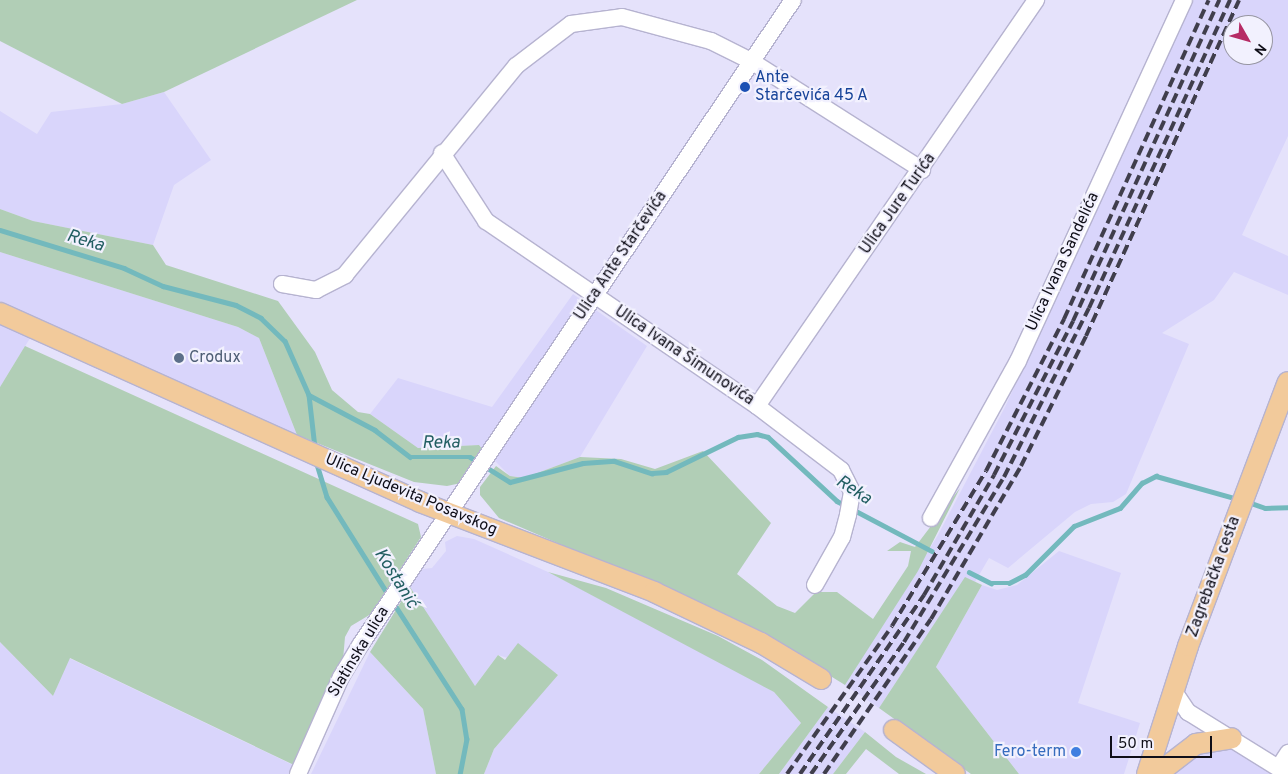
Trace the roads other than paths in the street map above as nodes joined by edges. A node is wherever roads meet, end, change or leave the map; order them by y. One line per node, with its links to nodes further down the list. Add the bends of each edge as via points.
1 (793, 0): 4 (street, Ulica Ante Starčevića)
2 (1036, 0): 6 (street, Ulica Jure Turića)
3 (1184, 0): 13 (street, Ulica Ivana Sandelića, via 1018,361)
4 (751, 61): 5 (street, via 661,25 622,18 571,24 516,66); 6 (street); 8 (street, Ulica Ante Starčevića)
5 (442, 153): 7 (street, via 345,275 316,290); 8 (street, Ulica Ivana Šimunovića, via 486,221)
6 (922, 170): 11 (street, Ulica Jure Turića)
7 (282, 284)
8 (594, 296): 11 (street, Ulica Ivana Šimunovića); 12 (street, Ulica Ante Starčevića)
9 (0, 313): 12 (main road, Ulica Ljudevita Posavskog)
10 (1288, 382): 16 (main road, Zagrebačka cesta)
11 (757, 406): 14 (street, Ulica Ivana Šimunovića, via 841,470 852,492 842,537)
12 (449, 513): 15 (main road, Ulica Ljudevita Posavskog, via 654,592 761,643); 21 (street, Slatinska ulica, via 341,677)
13 (931, 518)
14 (815, 585)
15 (821, 679)
16 (1173, 690): 18 (street, via 1184,709); 23 (main road, Zagrebačka cesta)
17 (894, 730): 22 (main road)
18 (1232, 738): 20 (street); 24 (main road, via 1196,744)
19 (1288, 753): 20 (street)
20 (1284, 770)
21 (298, 774)
22 (955, 774)
23 (1147, 774)
24 (1157, 774)

